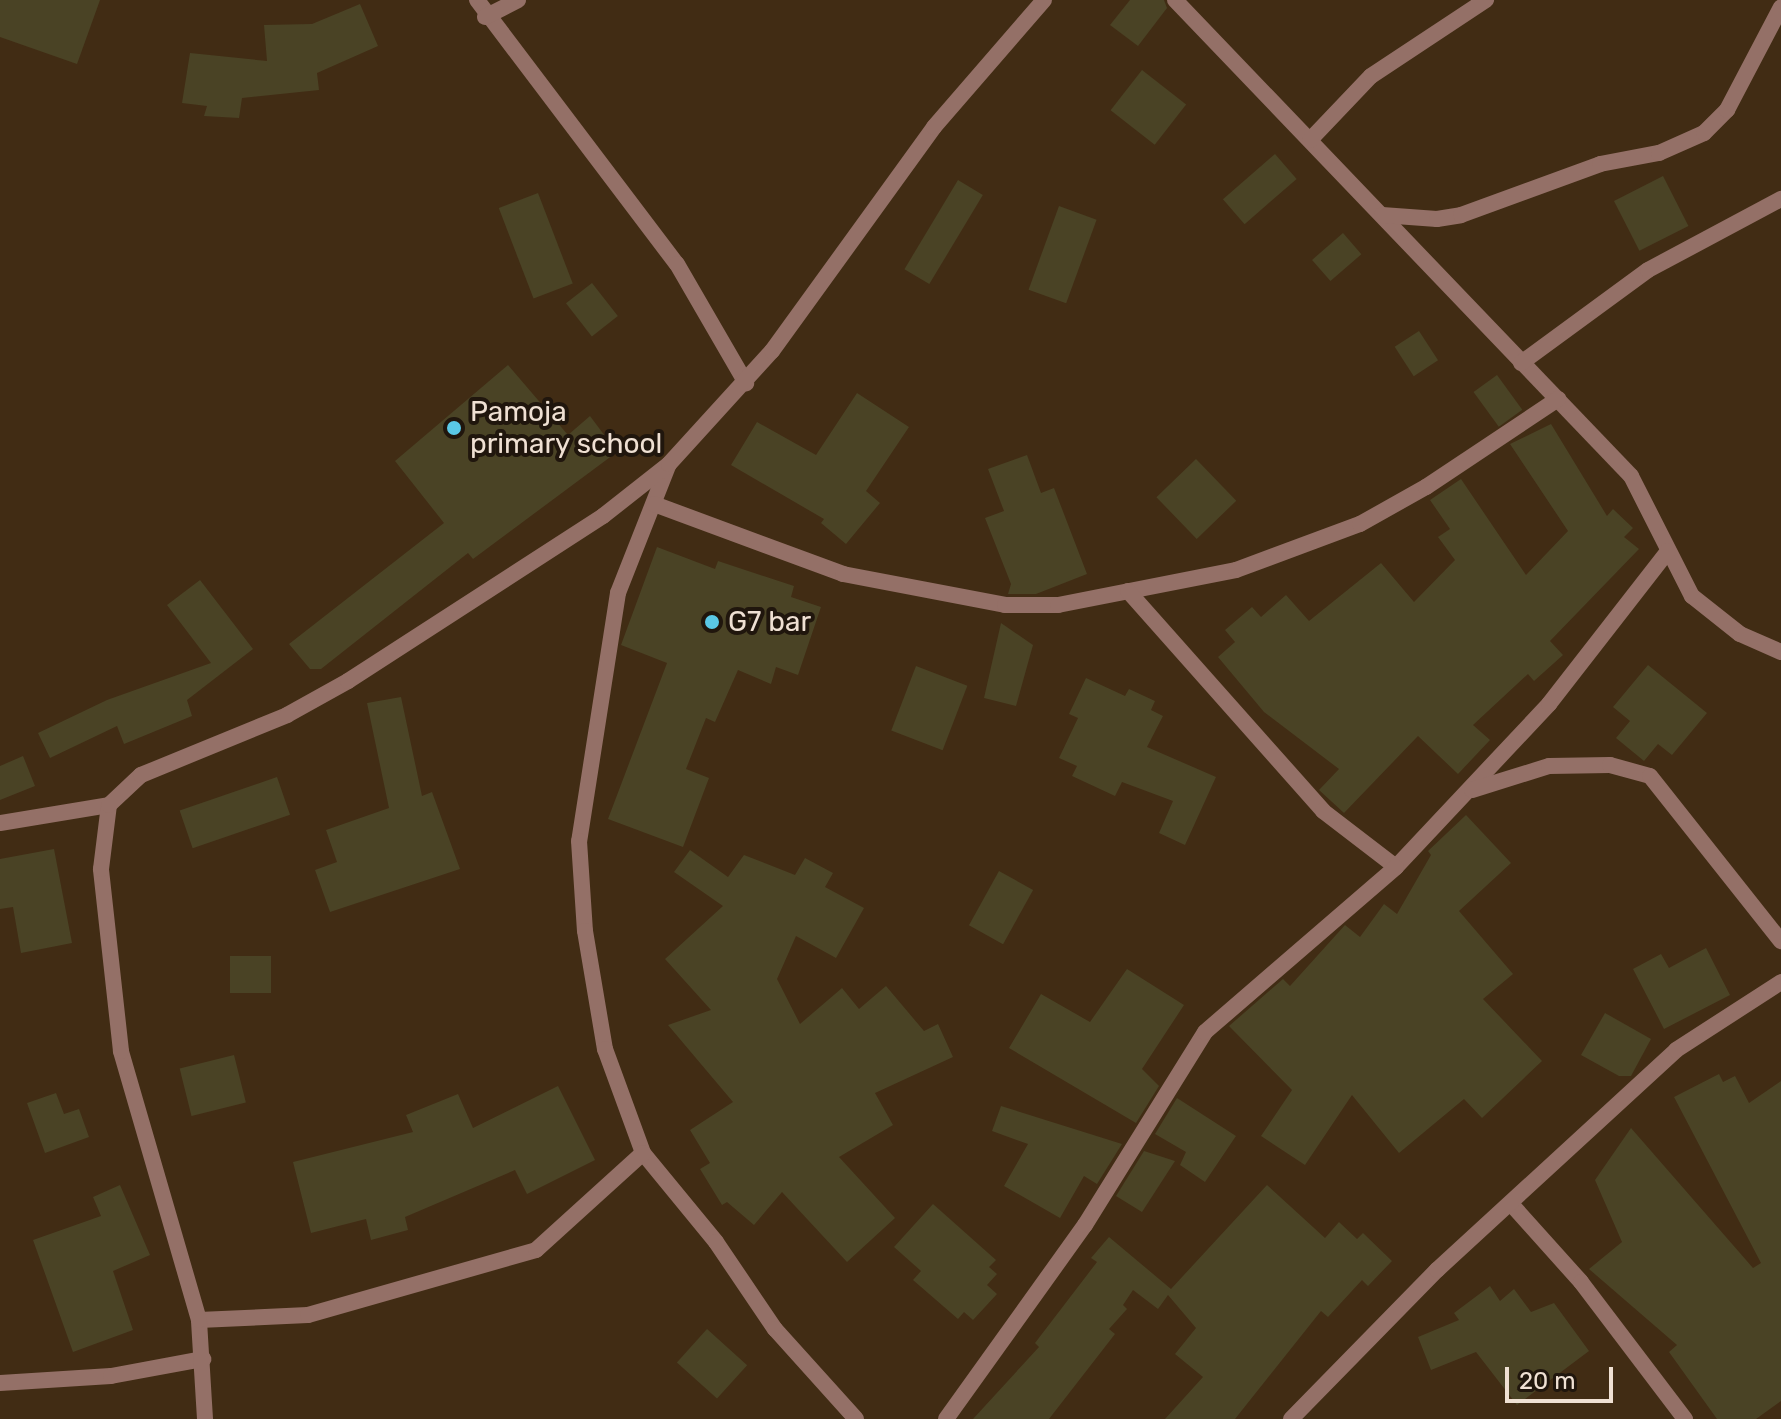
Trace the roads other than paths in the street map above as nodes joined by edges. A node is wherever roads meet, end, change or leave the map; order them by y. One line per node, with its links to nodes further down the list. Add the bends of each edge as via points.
1 (477, 0): 7 (street)
2 (518, 0): 7 (street)
3 (1044, 0): 12 (street, via 934,127)
4 (1175, 0): 8 (street)
5 (1486, 0): 8 (street, via 1371,76)
6 (1781, 7): 10 (street, via 1727,110 1704,133 1659,153 1600,164 1461,215)
7 (485, 17): 12 (street, via 677,264)
8 (1310, 140): 10 (street)
9 (1781, 199): 11 (street, via 1648,270)
10 (1382, 215): 11 (street)
11 (1521, 363): 13 (street)
12 (746, 383): 14 (street)
13 (1558, 399): 16 (street, via 1631,476); 17 (street, via 1360,524 1236,570)
14 (669, 464): 15 (street); 20 (street, via 603,516 348,681 287,715 141,775)
15 (654, 504): 17 (street, via 843,574 915,590 1027,606); 25 (street, via 618,593 579,841 585,931 605,1049)
16 (1668, 551): 18 (street, via 1692,596 1740,634); 19 (street, via 1549,704)
17 (1128, 591): 22 (street, via 1323,811)
18 (1781, 652)
19 (1469, 791): 22 (street); 23 (street, via 1549,766 1610,765 1650,776)
20 (109, 805): 21 (street); 27 (street, via 101,869 121,1051)
21 (0, 823)
22 (1396, 867): 32 (street, via 1205,1032 1085,1225)
23 (1781, 941)
24 (1781, 982): 26 (street, via 1676,1050)
25 (643, 1153): 27 (street, via 536,1250 308,1315); 31 (street, via 716,1242 775,1329)
26 (1512, 1205): 33 (street, via 1349,1354); 34 (street, via 1581,1282)
27 (199, 1320): 28 (street)
28 (203, 1359): 29 (street, via 111,1376); 30 (street)
29 (0, 1383)
30 (205, 1419)
31 (856, 1419)
32 (946, 1419)
33 (1291, 1419)
34 (1685, 1419)

